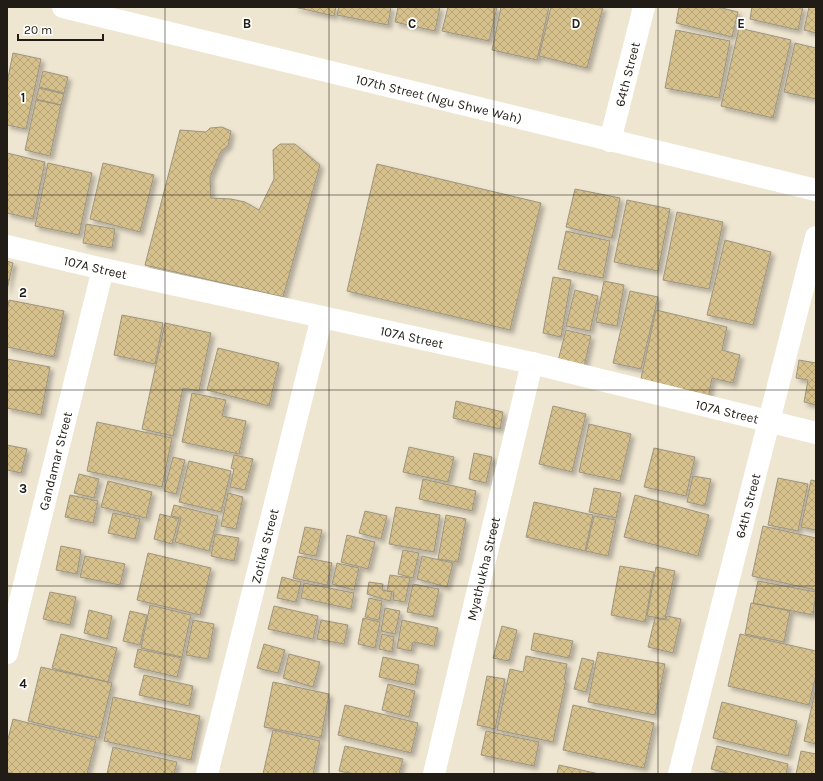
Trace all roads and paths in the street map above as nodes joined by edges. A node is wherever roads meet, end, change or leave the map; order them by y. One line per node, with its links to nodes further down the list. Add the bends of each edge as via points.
1 (63, 7): 3 (street, 107th Street (Ngu Shwe Wah))
2 (644, 7): 3 (street, 64th Street)
3 (610, 141): 4 (street, 107th Street (Ngu Shwe Wah))
4 (816, 190)
5 (816, 237): 10 (street, 64th Street)
6 (7, 246): 7 (street, 107A Street)
7 (103, 269): 8 (street, 107A Street); 12 (street, Gandamar Street)
8 (322, 317): 9 (street, 107A Street); 13 (street, Zotika Street)
9 (532, 363): 10 (street, 107A Street); 14 (street, Myathukha Street)
10 (770, 422): 11 (street, 107A Street); 15 (street, 64th Street)
11 (816, 433)
12 (7, 653)
13 (207, 774)
14 (434, 774)
15 (679, 774)

